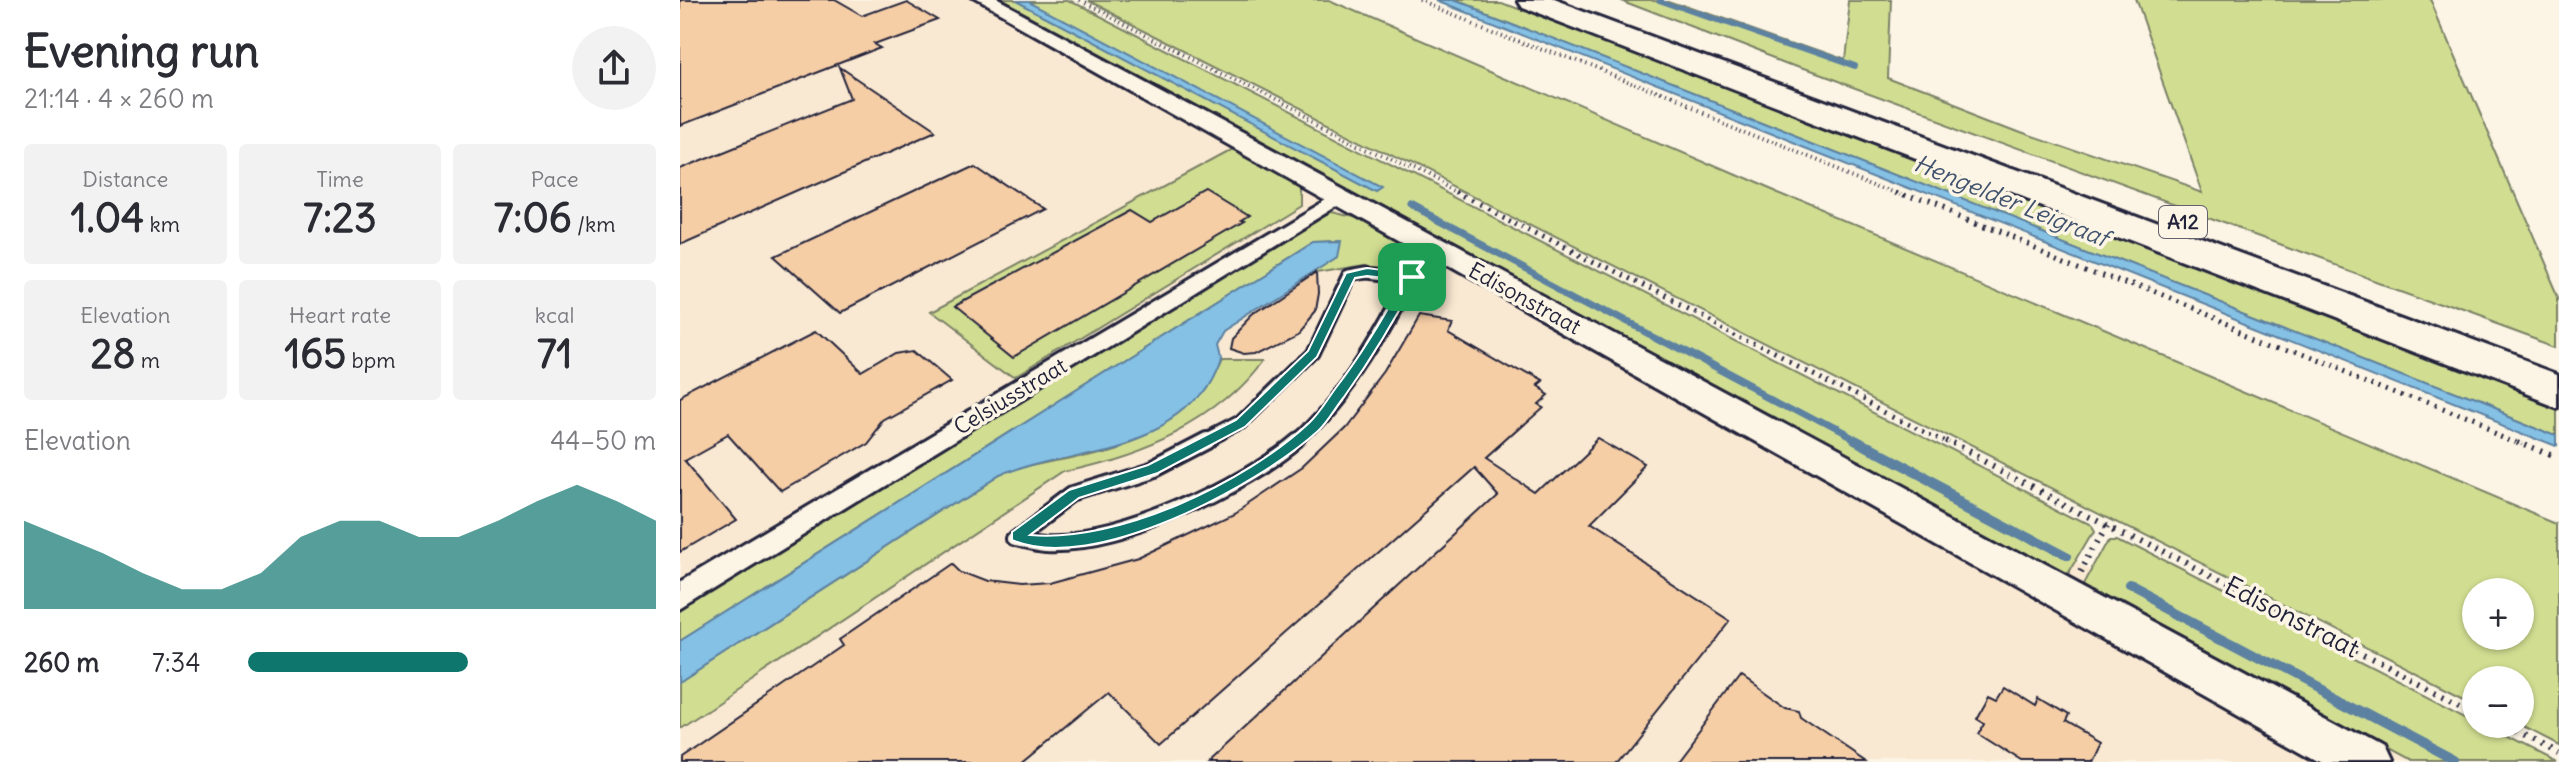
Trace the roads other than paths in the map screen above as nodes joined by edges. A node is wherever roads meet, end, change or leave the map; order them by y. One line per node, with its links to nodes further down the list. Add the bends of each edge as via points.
1 (980, 0): 4 (street, Edisonstraat)
2 (1528, 0): 8 (highway, A12)
3 (1578, 0): 7 (highway, A12)
4 (1340, 196): 5 (street, Edisonstraat); 9 (street, Celsiusstraat)
5 (1429, 245): 6 (lane); 10 (street, Edisonstraat)
6 (1412, 277): 6 (lane, via 1375,345 1315,426 1254,472 1182,509 1101,538 1031,542 1018,536 1074,494 1153,469 1240,424 1313,353 1350,275)
7 (2559, 360)
8 (2559, 391)
9 (680, 597)
10 (2367, 762)

